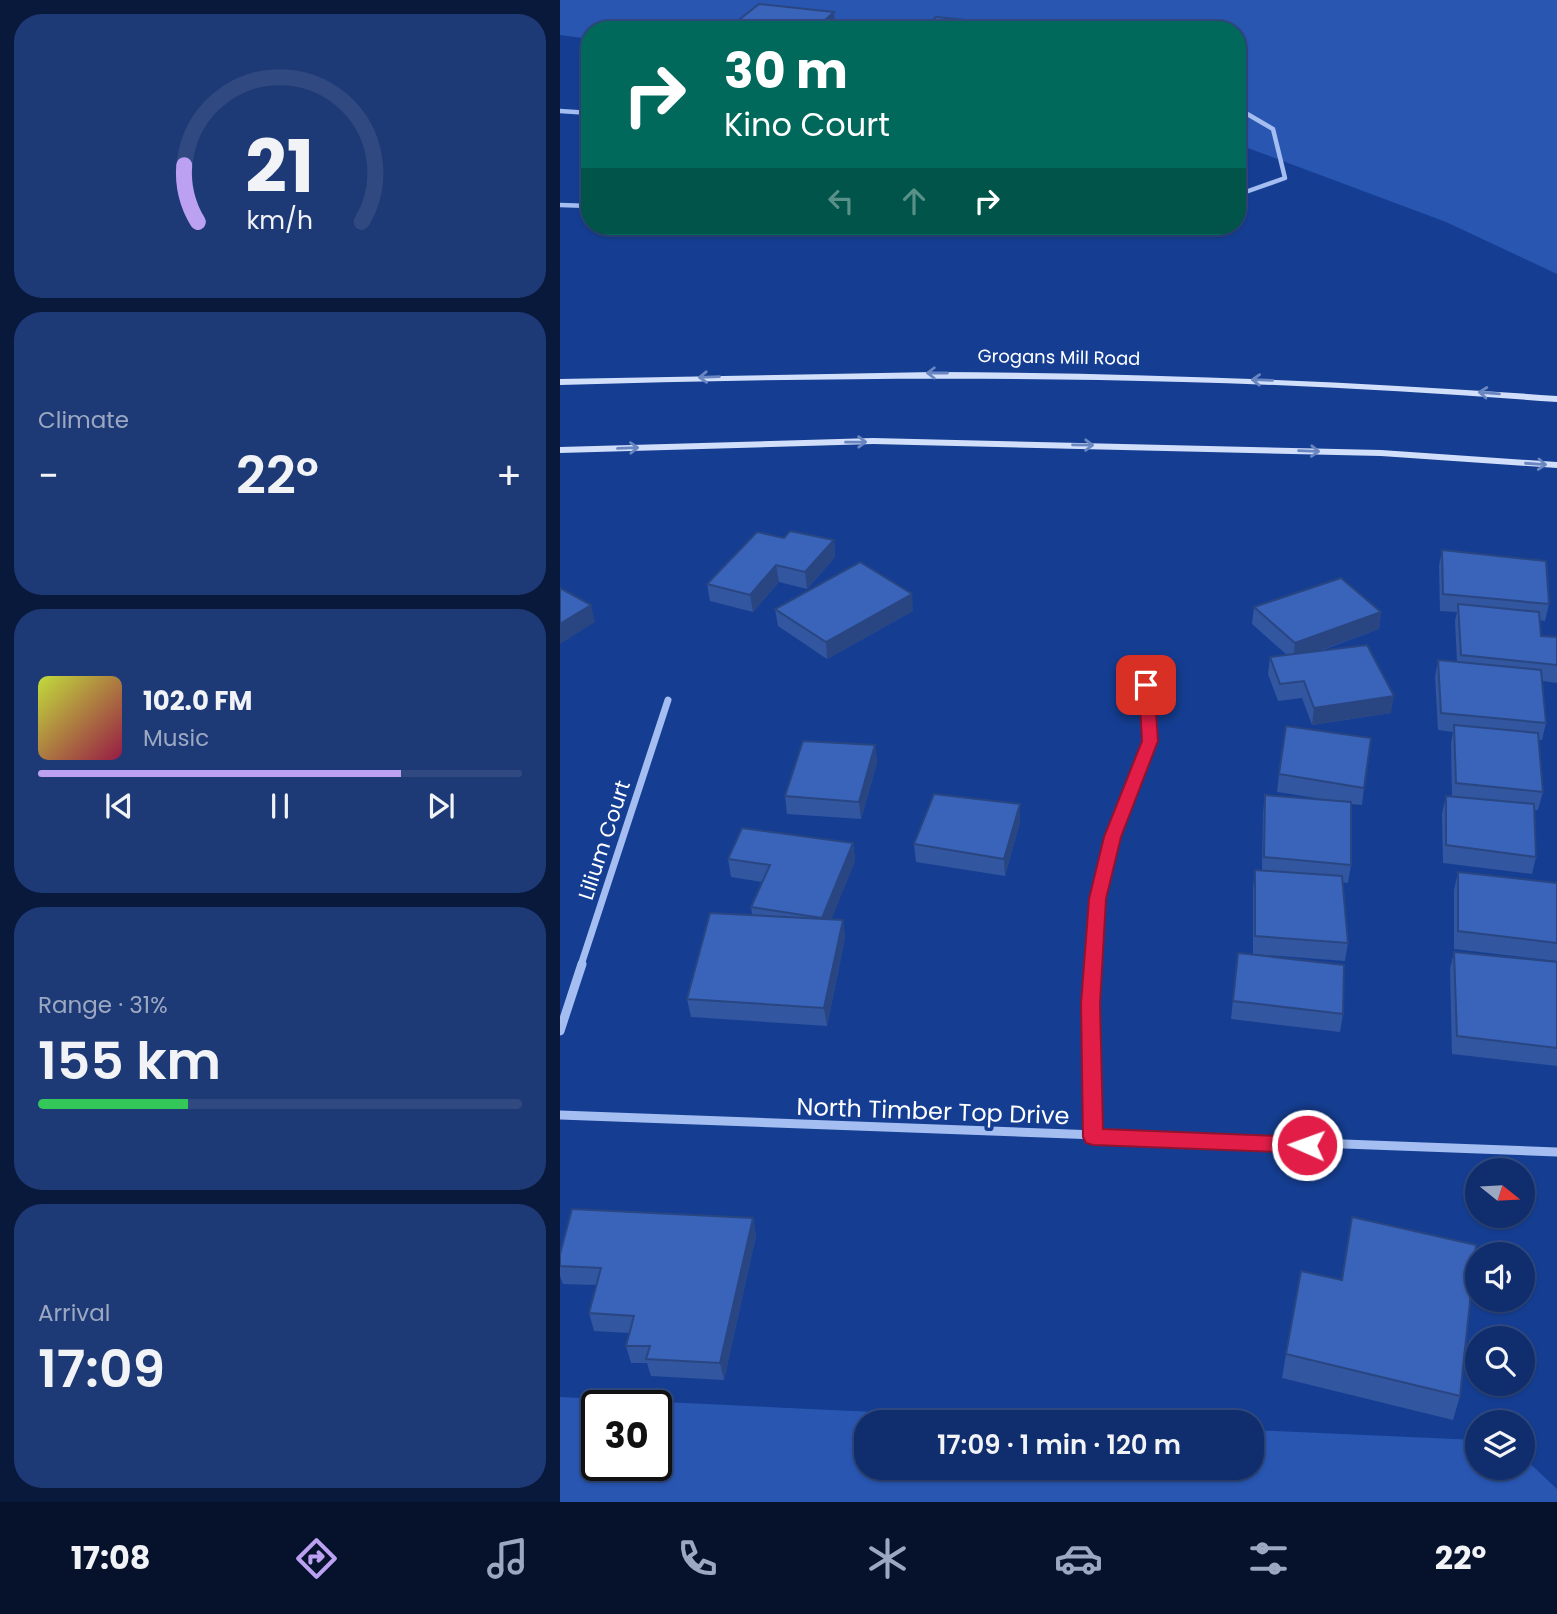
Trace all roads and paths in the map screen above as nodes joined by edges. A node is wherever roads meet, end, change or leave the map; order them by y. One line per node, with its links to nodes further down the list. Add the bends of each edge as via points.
1 (560, 111): 2 (street)
2 (581, 112)
3 (1246, 113): 4 (street, via 1273,129 1285,177)
4 (1246, 192)
5 (560, 205): 6 (street)
6 (581, 206)
7 (560, 382): 8 (main road, Grogans Mill Road, one-way to 7, via 1312,382 1098,374 821,373)
8 (1557, 399)
9 (560, 450): 10 (main road, one-way to 10, via 886,442 1368,452)
10 (1557, 465)
11 (1146, 685): 15 (street, via 1150,741 1112,837 1097,899 1090,1004)
12 (668, 700): 13 (street, Lilium Court)
13 (560, 1031)
14 (560, 1115): 15 (street, North Timber Top Drive)
15 (1093, 1137): 16 (street, North Timber Top Drive)
16 (1557, 1152)

